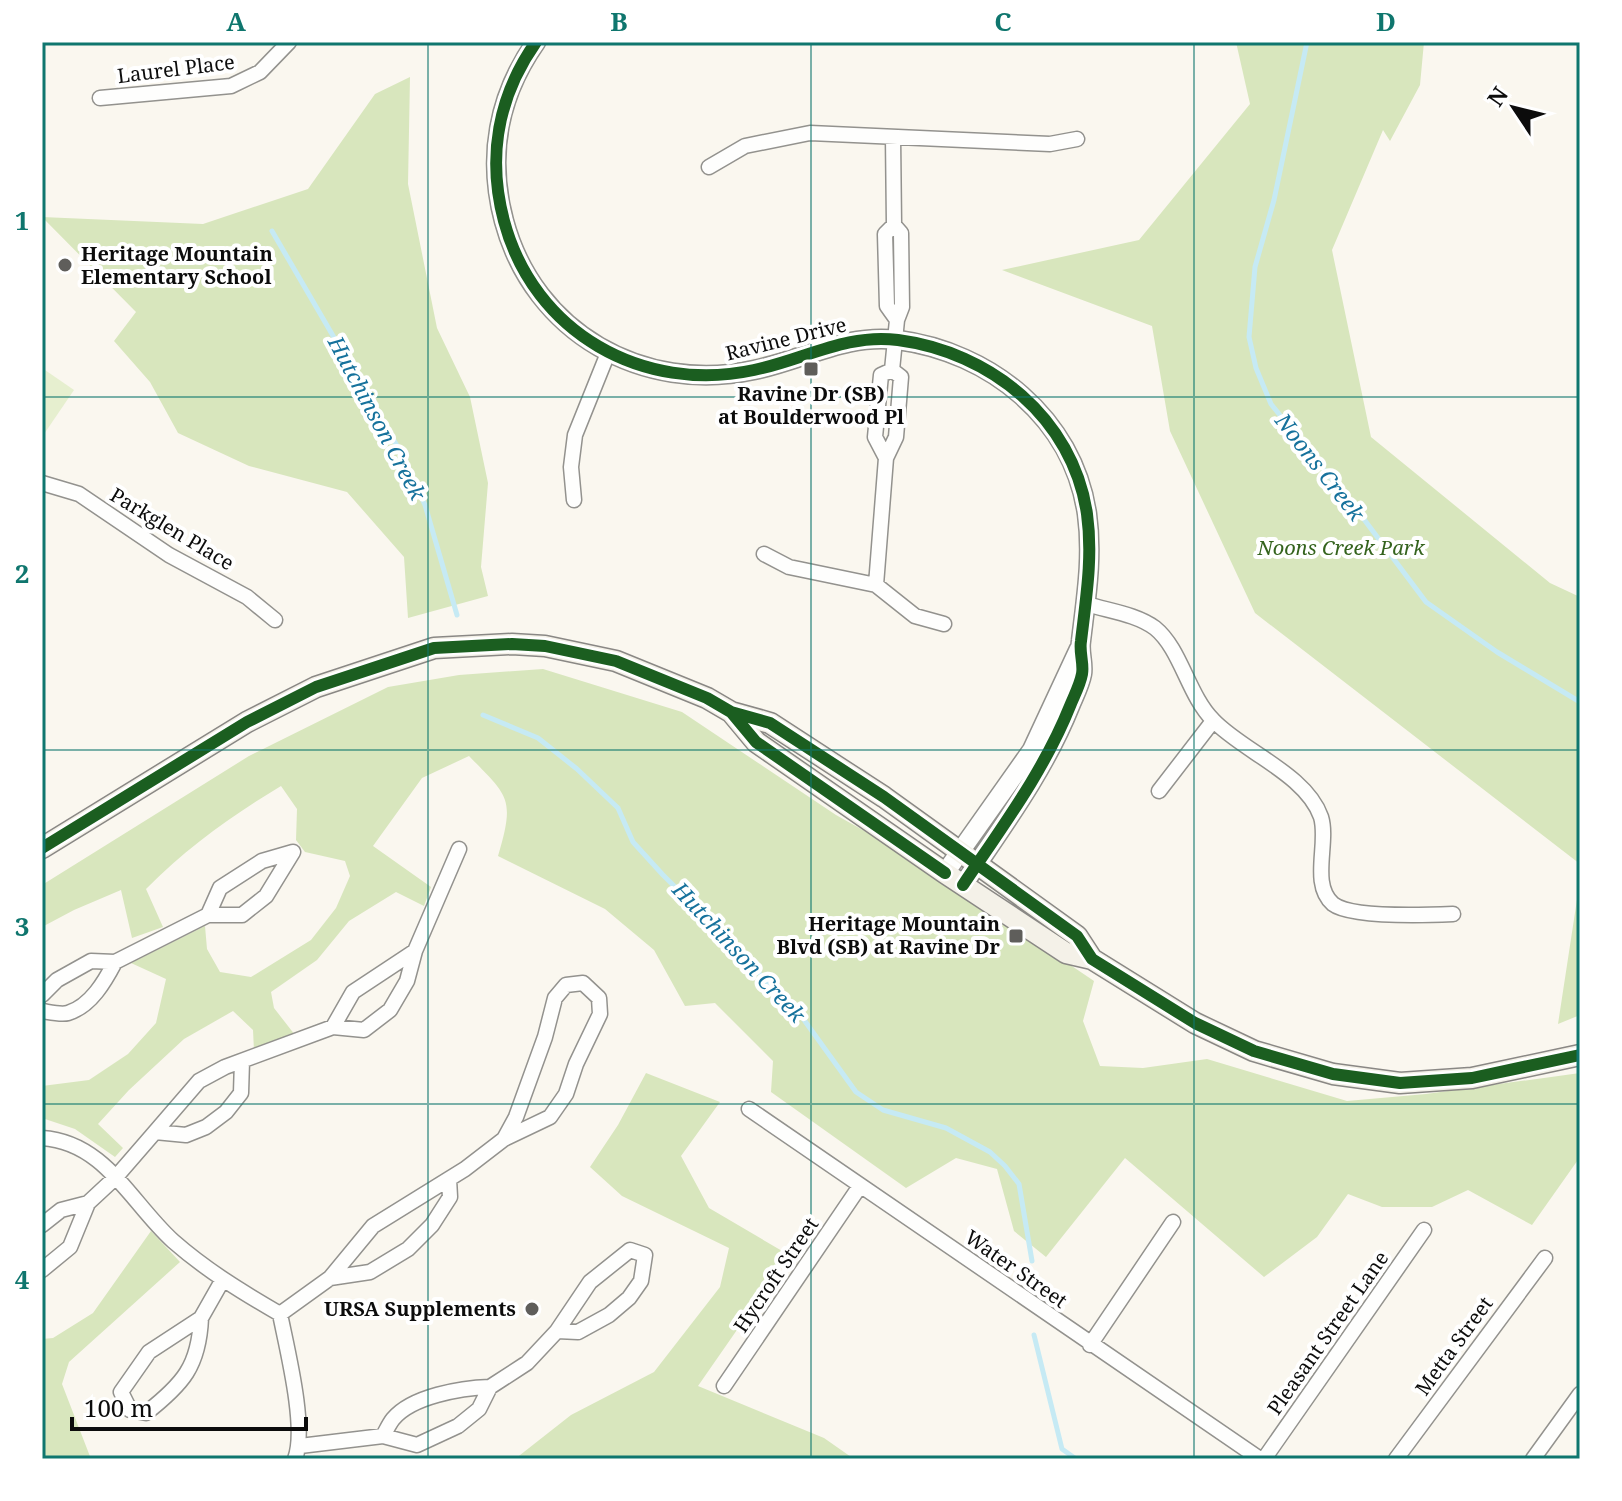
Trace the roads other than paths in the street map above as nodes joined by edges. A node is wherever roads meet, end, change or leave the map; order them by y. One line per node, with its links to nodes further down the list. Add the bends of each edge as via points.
1 (289, 42): 3 (street, Laurel Place, via 260,72 231,86)
2 (536, 42): 8 (street, Ravine Drive, via 514,77 497,133 495,181 502,213 513,250 541,296 572,329)
3 (100, 98)
4 (893, 137): 5 (street, via 1050,144); 6 (street, via 810,133 745,146); 7 (street, via 894,225 901,233 902,307)
5 (1077, 139)
6 (709, 167)
7 (897, 330): 8 (street, Ravine Drive, via 715,377 666,372); 12 (street, via 892,370 901,377 896,437 886,458); 13 (street, Ravine Drive, via 987,368 1048,422 1071,458 1087,512)
8 (608, 353): 10 (street, via 575,435)
9 (42, 483): 14 (street, Parkglen Place, via 79,494 169,555 247,597)
10 (574, 500)
11 (764, 554): 12 (street, via 789,567)
12 (876, 585): 15 (street, via 915,616)
13 (1087, 604): 17 (street, via 1146,622 1162,634); 21 (street, Ravine Drive, via 1080,646 1083,673 1055,740 1030,785)
14 (275, 620)
15 (944, 624)
16 (731, 712): 19 (main road, via 616,661 545,646 434,648 285,701); 21 (main road, via 770,723); 22 (main road, via 756,742)
17 (1213, 721): 18 (street); 24 (street, via 1312,801 1325,842 1317,892 1340,908)
18 (1159, 791)
19 (42, 848)
20 (459, 849): 26 (street)
21 (969, 858): 22 (street, Ravine Drive); 23 (street, Ravine Drive); 27 (main road, via 1077,936)
22 (945, 873): 23 (main road)
23 (963, 885): 27 (main road, via 1066,953)
24 (1453, 914)
25 (208, 915): 25 (street, via 242,915 266,896 293,852 262,861 220,888); 28 (street)
26 (415, 951): 31 (street, via 353,992); 31 (street, via 407,981 390,1010 364,1030)
27 (1092, 959): 32 (main road, via 1185,1017 1242,1045 1333,1074 1400,1083 1457,1079)
28 (115, 962): 29 (street, via 91,961); 30 (street, via 101,988 86,1001 67,1013)
29 (42, 995)
30 (42, 1011)
31 (333, 1027): 33 (street)
32 (1580, 1055)
33 (242, 1061): 35 (street, via 199,1081); 35 (street, via 241,1093 226,1112 186,1135)
34 (749, 1109): 40 (street, Water Street)
35 (155, 1132): 38 (street)
36 (42, 1138): 38 (street, via 63,1139 101,1161)
37 (504, 1139): 37 (street, via 550,1117 566,1094 600,1014 599,998 583,983 566,985 555,998); 39 (street)
38 (116, 1177): 41 (street); 48 (street, via 171,1239)
39 (449, 1179): 47 (street, via 373,1226); 47 (street, via 450,1197 408,1249 370,1272)
40 (860, 1186): 52 (street, Water Street); 53 (street, Hycroft Street)
41 (88, 1203): 43 (street, via 61,1210); 46 (street, via 70,1247)
42 (1173, 1222): 52 (street)
43 (42, 1225)
44 (1424, 1230): 58 (street, Pleasant Street Lane)
45 (1545, 1258): 59 (street, Metta Street)
46 (42, 1270)
47 (330, 1278): 49 (street)
48 (222, 1281): 49 (street); 50 (street)
49 (280, 1314): 57 (street)
50 (201, 1318): 50 (street, via 149,1352 121,1392 130,1410 146,1413 190,1369 200,1346)
51 (557, 1331): 51 (street, via 578,1332 629,1298 641,1281 645,1255 630,1250 590,1282); 54 (street, via 527,1363)
52 (1090, 1345): 58 (street, Water Street)
53 (724, 1386)
54 (490, 1387): 56 (street, via 428,1399 392,1419); 56 (street, via 479,1409 458,1426 417,1445)
55 (1580, 1394): 60 (street)
56 (383, 1436): 57 (street)
57 (298, 1453)
58 (1262, 1459)
59 (1396, 1459)
60 (1533, 1459)

